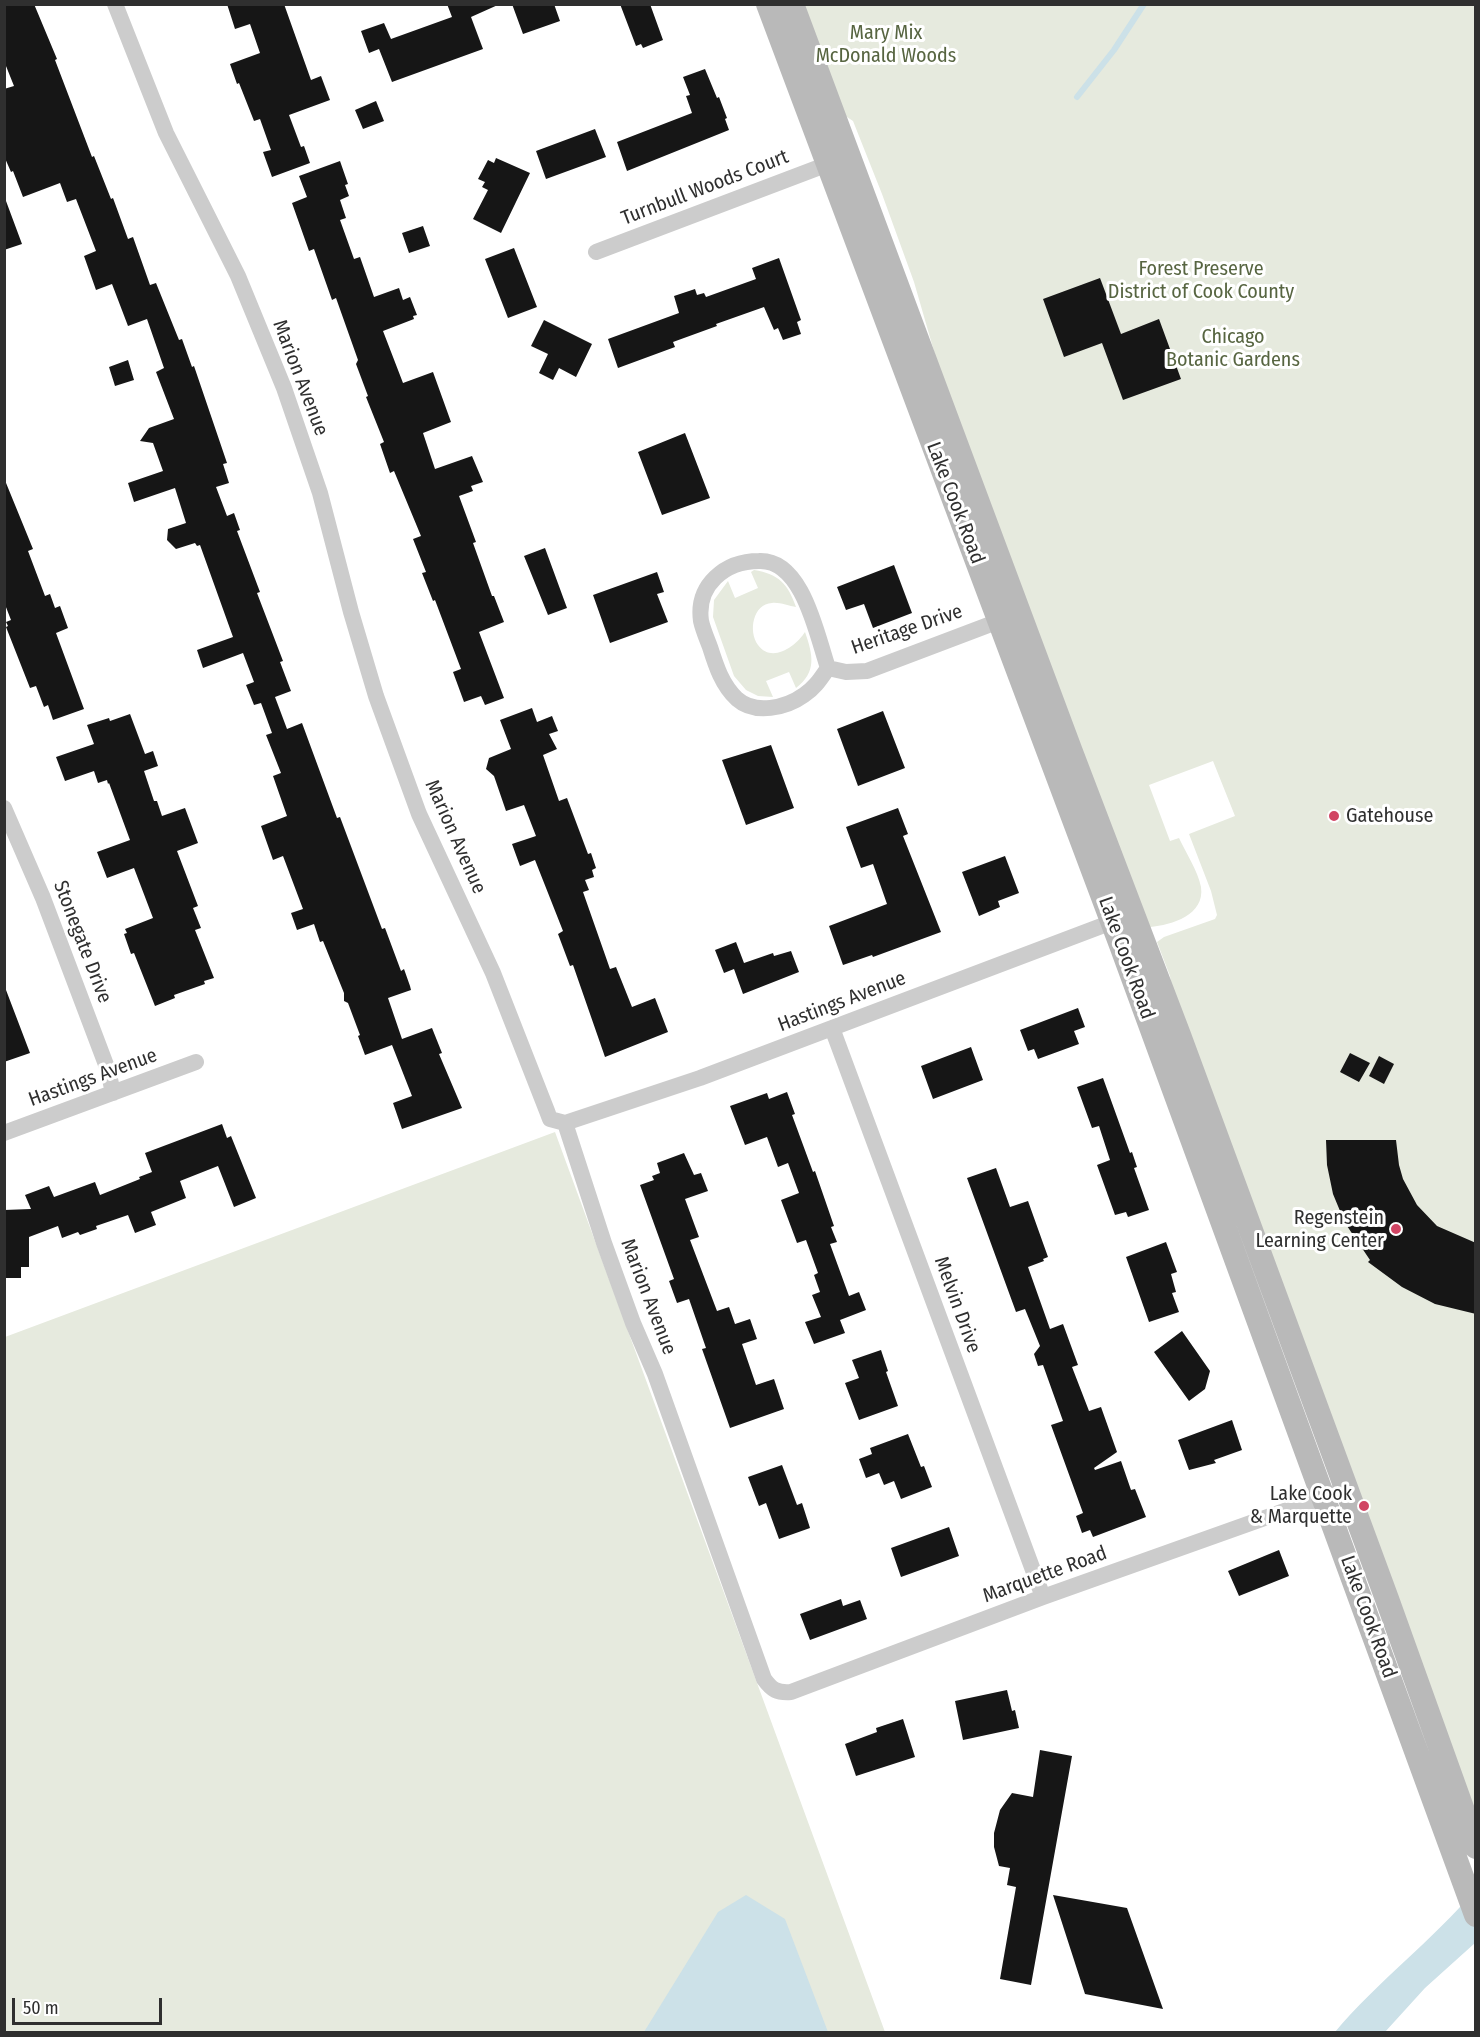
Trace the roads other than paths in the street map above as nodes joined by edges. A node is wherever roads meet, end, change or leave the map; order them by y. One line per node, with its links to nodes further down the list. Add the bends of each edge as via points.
1 (115, 4): 13 (street, Marion Avenue, via 166,133 238,276 284,388 320,493 376,696 420,814 493,973 550,1119)
2 (768, 4): 4 (main road, Lake Cook Road)
3 (792, 4): 9 (main road, Lake Cook Road)
4 (828, 164): 5 (street, Turnbull Woods Court); 6 (main road, Lake Cook Road)
5 (596, 252)
6 (999, 621): 7 (street, Heritage Drive, via 867,671); 9 (main road, Lake Cook Road)
7 (828, 668): 7 (street, Heritage Drive, via 818,683 787,704 752,708 738,700 725,685 701,622 705,591 718,575 736,563 763,560 777,565 799,585)
8 (4, 808): 12 (street, Stonegate Drive, via 43,898 108,1070)
9 (1122, 918): 10 (street, Hastings Avenue); 15 (main road, Lake Cook Road)
10 (832, 1028): 13 (street, Hastings Avenue); 16 (street, Melvin Drive)
11 (196, 1062): 12 (street, Hastings Avenue)
12 (113, 1093): 14 (street, Hastings Avenue)
13 (565, 1123): 17 (street, Marion Avenue, via 604,1243)
14 (4, 1133)
15 (1335, 1493): 16 (street, Marquette Road); 18 (main road, Lake Cook Road)
16 (1043, 1597): 17 (street, Marquette Road, via 791,1692 779,1693)
17 (764, 1679)
18 (1465, 1851): 19 (main road, Lake Cook Road)
19 (1476, 1915)

